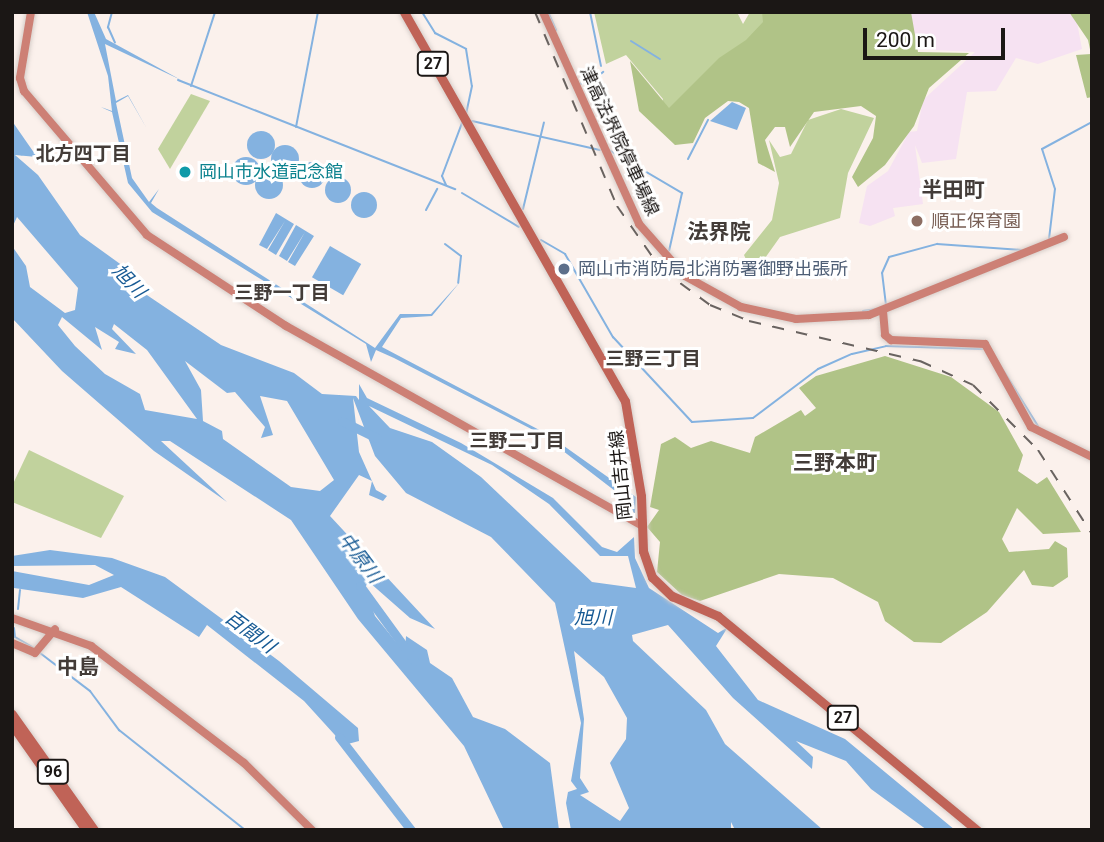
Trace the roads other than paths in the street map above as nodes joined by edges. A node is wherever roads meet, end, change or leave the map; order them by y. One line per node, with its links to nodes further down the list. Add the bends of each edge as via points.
1 (31, 12): 7 (street, via 21,84 147,235 286,326)
2 (404, 12): 7 (main road, 岡山吉井線 / 27, via 625,401)
3 (543, 12): 5 (street, 津高法界院停車場線, via 645,232 704,289 779,317 833,319)
4 (1064, 237): 5 (street, 津高法界院停車場線)
5 (883, 311): 6 (street, via 884,333 891,340 987,349 1031,427)
6 (1092, 457)
7 (642, 526): 16 (main road, 岡山吉井線 / 27, via 646,565 661,587 718,616)
8 (12, 618): 9 (street)
9 (55, 629): 10 (street, via 47,646 34,653); 15 (street, via 91,646 244,763)
10 (12, 643)
11 (12, 714): 14 (main road, 96)
12 (12, 725): 13 (main road, 96)
13 (86, 830)
14 (94, 830)
15 (312, 830)
16 (977, 830)

